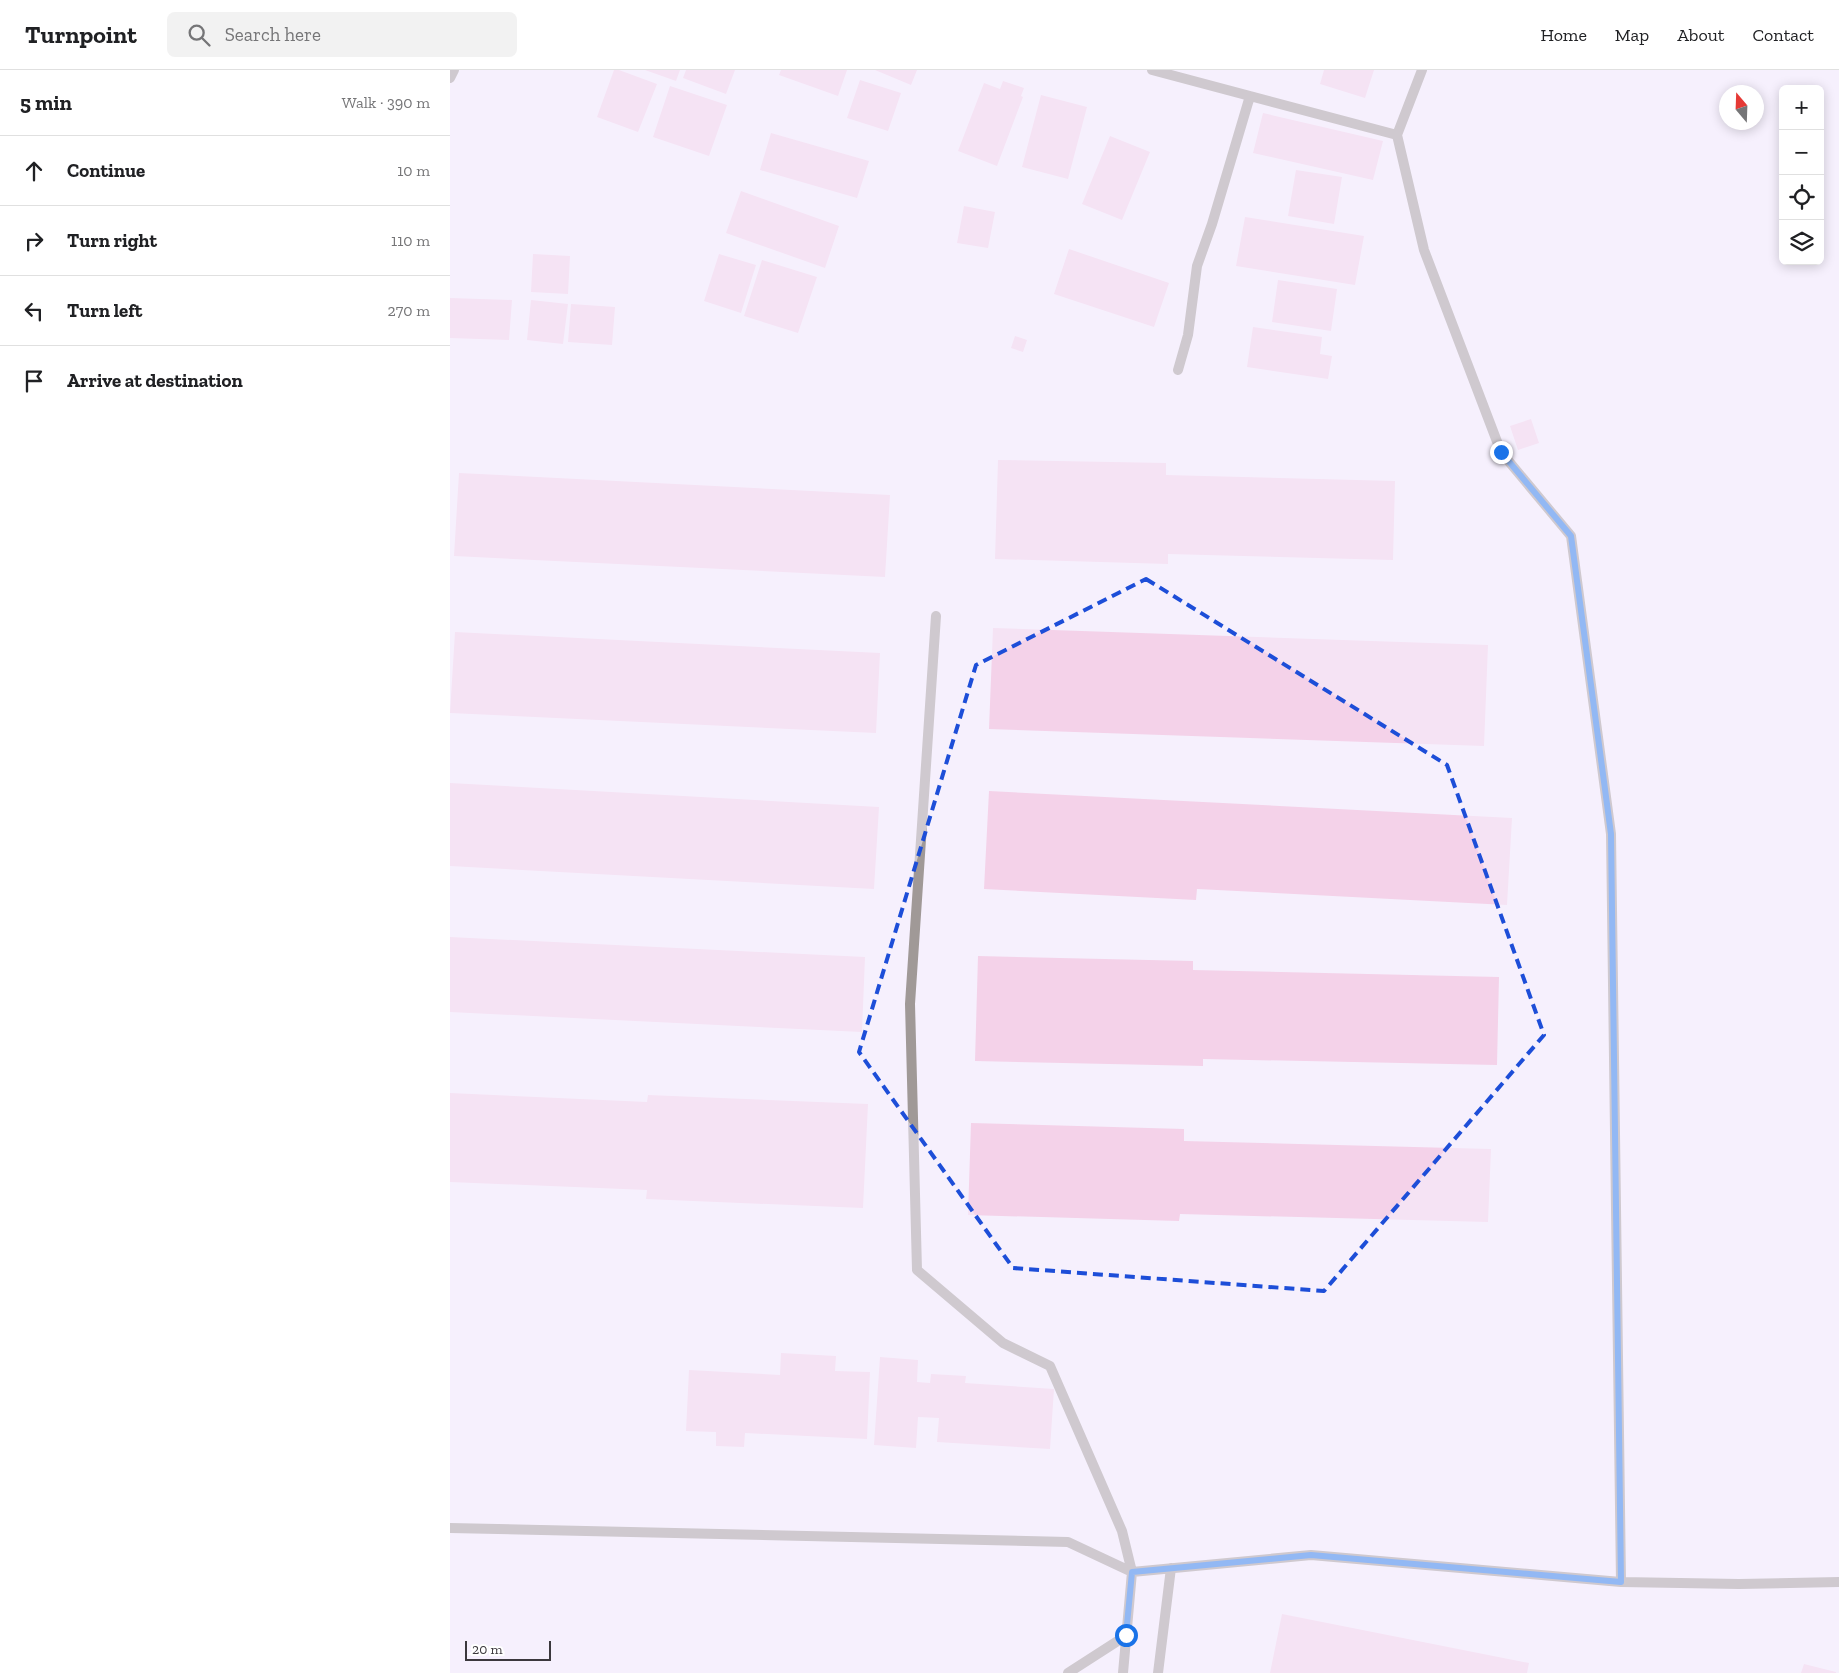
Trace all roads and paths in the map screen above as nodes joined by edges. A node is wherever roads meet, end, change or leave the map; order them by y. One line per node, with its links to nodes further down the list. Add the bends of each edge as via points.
1 (454, 70): 4 (street)
2 (1152, 70): 5 (street)
3 (1422, 70): 6 (street)
4 (450, 78)
5 (1250, 96): 6 (street); 7 (street, via 1212,224 1196,266 1188,335)
6 (1397, 135): 12 (street, via 1424,250 1501,452 1571,536 1611,834)
7 (1178, 370)
8 (936, 616): 11 (street, via 910,1004 917,1270 1003,1343 1050,1366 1122,1531)
9 (450, 1528): 11 (street, via 1068,1542)
10 (1171, 1568): 11 (street); 12 (street, via 1311,1555); 17 (street)
11 (1132, 1572): 14 (street)
12 (1621, 1582): 13 (street)
13 (1839, 1582)
14 (1126, 1635): 15 (street); 16 (street)
15 (1068, 1673)
16 (1123, 1673)
17 (1158, 1673)

